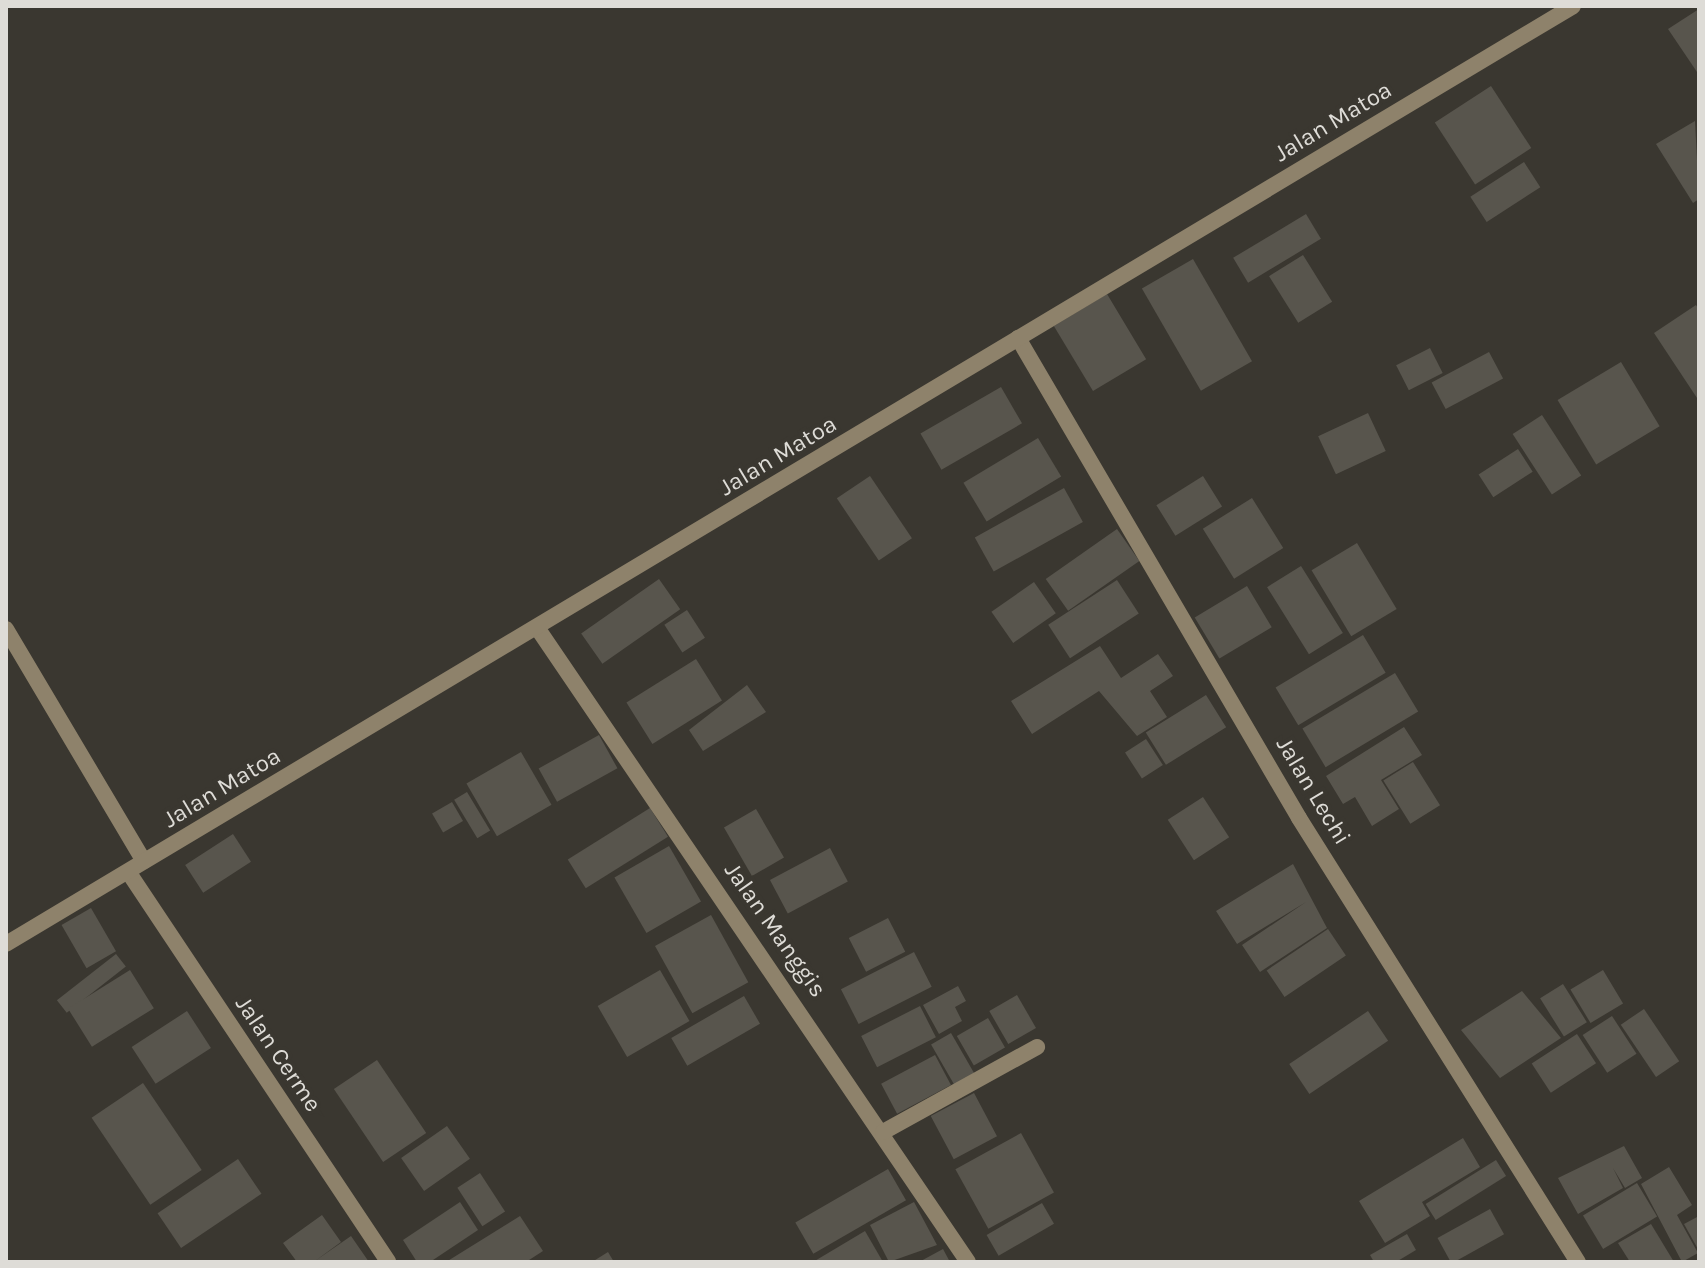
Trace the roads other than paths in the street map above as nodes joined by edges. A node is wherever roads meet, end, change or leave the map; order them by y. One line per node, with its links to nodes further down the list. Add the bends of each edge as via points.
1 (1573, 6): 2 (street, Jalan Matoa)
2 (1018, 338): 4 (street, Jalan Matoa); 12 (street, Jalan Lechi, via 1299,818)
3 (6, 629): 5 (street)
4 (538, 629): 5 (street, Jalan Matoa); 9 (street, Jalan Manggis)
5 (144, 861): 6 (street, Jalan Matoa)
6 (129, 873): 7 (street, Jalan Matoa); 10 (street, Jalan Cerme)
7 (6, 944)
8 (1037, 1047): 9 (street)
9 (883, 1132): 11 (street, Jalan Manggis)
10 (388, 1262)
11 (968, 1262)
12 (1578, 1262)

